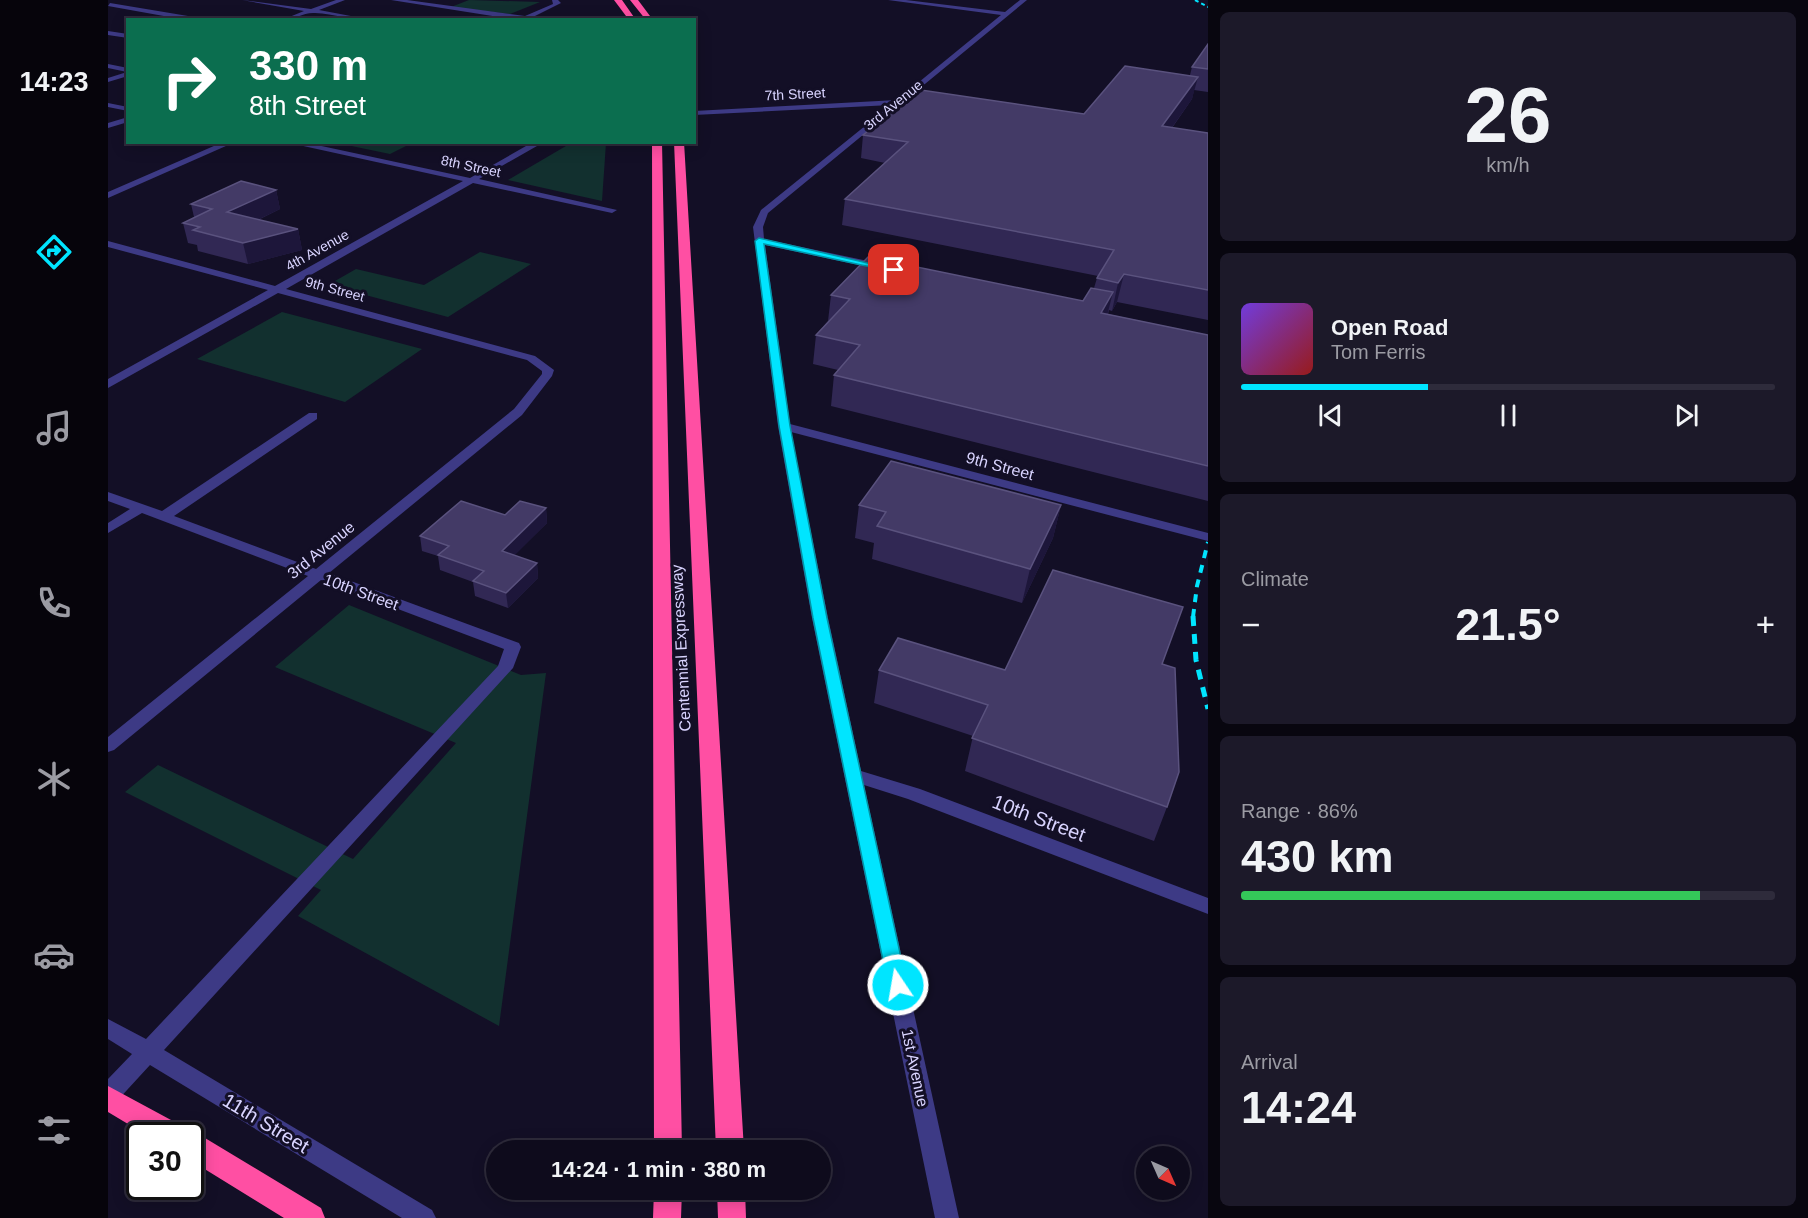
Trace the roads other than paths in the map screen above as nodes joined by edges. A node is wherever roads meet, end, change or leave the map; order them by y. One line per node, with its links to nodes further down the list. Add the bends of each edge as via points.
1 (127, 0): 10 (street)
2 (245, 0): 11 (street)
3 (342, 0): 11 (street)
4 (394, 0): 16 (street)
5 (634, 0): 19 (highway)
6 (891, 0): 12 (street)
7 (1023, 0): 12 (street, 3rd Avenue)
8 (556, 1): 17 (street, via 555,5)
9 (618, 1): 18 (highway)
10 (109, 5): 13 (street)
11 (312, 10): 14 (street); 15 (street)
12 (1006, 14): 26 (street, 3rd Avenue)
13 (188, 18)
14 (290, 18)
15 (358, 18)
16 (516, 18)
17 (525, 18)
18 (631, 18)
19 (655, 18)
20 (108, 33): 21 (street)
21 (126, 36)
22 (108, 66): 23 (street)
23 (126, 71)
24 (126, 73): 25 (street)
25 (108, 80)
26 (897, 102): 29 (street, 7th Street); 40 (street, 3rd Avenue)
27 (108, 105): 28 (street)
28 (126, 108)
29 (696, 113)
30 (126, 120): 31 (street)
31 (108, 126)
32 (226, 144): 38 (street)
33 (299, 144): 37 (street, 8th Street)
34 (536, 144): 37 (street, 4th Avenue)
35 (657, 144): 62 (highway, Centennial Expressway)
36 (679, 144): 63 (highway, Centennial Expressway)
37 (472, 180): 39 (street, 8th Street); 44 (street, 4th Avenue)
38 (108, 195)
39 (612, 210)
40 (764, 212): 41 (street, 1st Avenue, via 758,227)
41 (759, 241): 43 (street); 48 (street, 1st Avenue)
42 (108, 244): 44 (street, 9th Street)
43 (897, 270)
44 (278, 289): 45 (street, 9th Street, via 531,358 542,364); 46 (street, 4th Avenue)
45 (548, 374): 54 (street, 3rd Avenue, via 518,412)
46 (108, 384)
47 (313, 416): 51 (street)
48 (784, 426): 53 (street, 9th Street); 56 (street, 1st Avenue)
49 (108, 496): 50 (street, 10th Street)
50 (141, 508): 51 (street, 10th Street); 52 (street)
51 (164, 516): 54 (street, 10th Street)
52 (108, 530)
53 (1208, 537)
54 (317, 576): 55 (street, 3rd Avenue); 59 (street, 10th Street, via 513,647 505,668)
55 (108, 746)
56 (853, 775): 57 (street, 10th Street, via 914,794); 71 (street, 1st Avenue)
57 (1208, 906)
58 (108, 1028): 59 (street, 11th Street)
59 (147, 1052): 60 (street); 68 (street, 11th Street)
60 (108, 1097): 61 (highway)
61 (150, 1122)
62 (668, 1140)
63 (729, 1140)
64 (204, 1153): 67 (highway)
65 (668, 1200): 69 (highway)
66 (732, 1200): 70 (highway)
67 (311, 1218)
68 (424, 1218)
69 (668, 1218)
70 (732, 1218)
71 (947, 1218)

